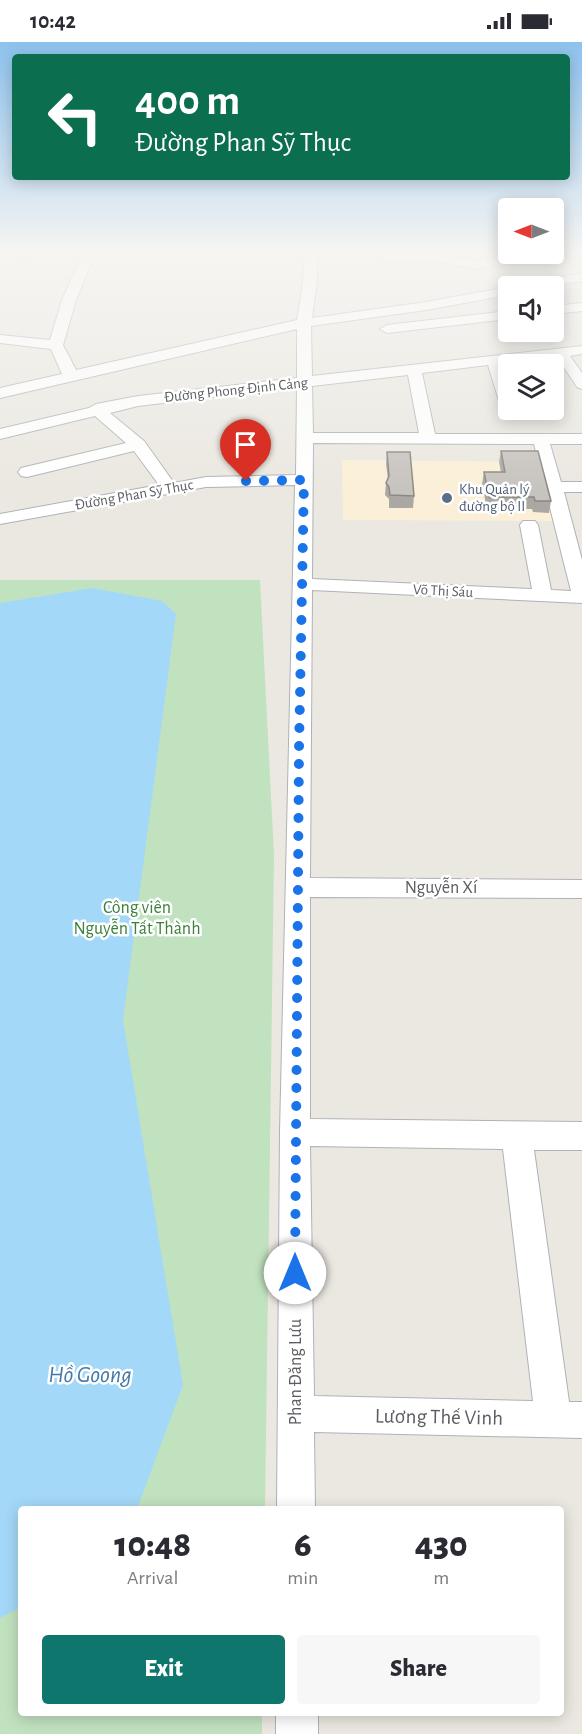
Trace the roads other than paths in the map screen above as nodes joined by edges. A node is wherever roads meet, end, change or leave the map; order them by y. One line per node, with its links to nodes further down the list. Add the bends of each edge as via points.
1 (60, 331): 5 (street)
2 (269, 331): 11 (street)
3 (304, 331): 12 (street, Phan Đăng Lưu)
4 (0, 339): 5 (street)
5 (56, 345): 11 (street)
6 (582, 350): 7 (street, Đường Phong Định Cảng)
7 (561, 353): 8 (street, Đường Phong Định Cảng); 13 (street)
8 (494, 359): 9 (street, Đường Phong Định Cảng); 10 (street)
9 (414, 369): 12 (street, Đường Phong Định Cảng); 19 (street)
10 (498, 372)
11 (71, 376): 14 (street)
12 (303, 383): 15 (street, Đường Phong Định Cảng, via 179,395); 18 (street, Phan Đăng Lưu)
13 (582, 384)
14 (0, 393)
15 (96, 409): 17 (street, Đường Phong Định Cảng); 23 (street)
16 (513, 420): 20 (street)
17 (0, 434)
18 (306, 438): 19 (street); 25 (street, Phan Đăng Lưu)
19 (428, 439): 20 (street)
20 (520, 439): 21 (street)
21 (541, 439): 22 (street); 26 (street)
22 (582, 439)
23 (138, 445): 24 (street); 28 (street)
24 (27, 472)
25 (304, 480): 28 (street, Đường Phan Sỹ Thục, via 206,482); 32 (street, Phan Đăng Lưu)
26 (553, 487): 27 (street); 31 (street)
27 (582, 488)
28 (170, 489): 29 (street, Đường Phan Sỹ Thục)
29 (0, 519)
30 (528, 525): 33 (street)
31 (575, 540): 34 (street)
32 (304, 584): 33 (street, Võ Thị Sáu); 35 (street, Phan Đăng Lưu)
33 (543, 596): 34 (street, Võ Thị Sáu)
34 (582, 597)
35 (299, 888): 36 (street, Nguyễn Xí); 37 (street, Phan Đăng Lưu)
36 (582, 889)
37 (295, 1132): 38 (street); 40 (street, Phan Đăng Lưu)
38 (517, 1136): 39 (street); 41 (street)
39 (582, 1136)
40 (296, 1414): 41 (street, Lương Thế Vinh); 42 (street, Phan Đăng Lưu)
41 (568, 1420)
42 (296, 1506)
43 (297, 1716): 44 (street)
44 (297, 1734)

